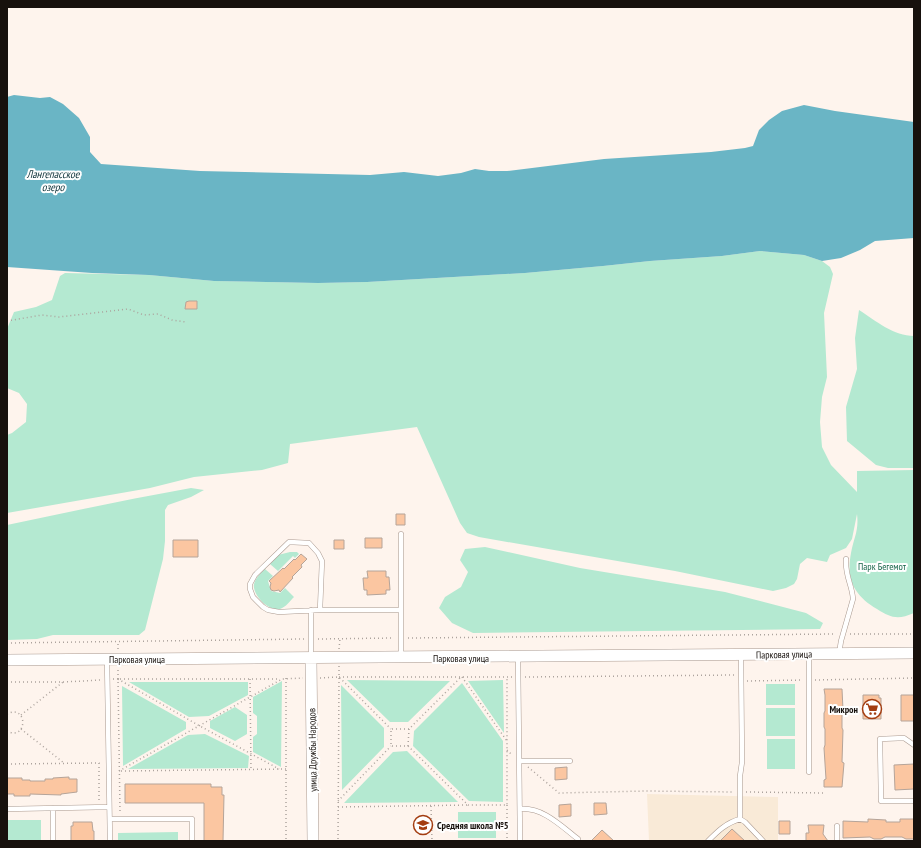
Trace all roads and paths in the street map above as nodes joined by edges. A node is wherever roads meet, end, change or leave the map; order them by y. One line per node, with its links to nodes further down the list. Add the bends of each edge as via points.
1 (7, 321): 2 (path, via 42,315 59,317 128,309 144,315 158,314)
2 (186, 322)
3 (401, 534): 7 (lane)
4 (846, 559): 8 (lane, via 846,572 853,599)
5 (311, 610): 6 (lane); 6 (lane, via 268,610 253,597 250,589 255,575 288,542 309,543 321,557); 11 (lane)
6 (320, 610): 7 (lane)
7 (401, 610): 10 (lane)
8 (842, 634): 9 (path); 10 (path); 15 (lane)
9 (914, 634)
10 (402, 638): 11 (path); 18 (lane)
11 (311, 639): 12 (path); 20 (lane)
12 (7, 642)
13 (914, 653): 15 (street, Парковая улица)
14 (809, 654): 15 (street, Парковая улица); 16 (street, Парковая улица); 34 (lane)
15 (839, 654)
16 (741, 655): 17 (street, Парковая улица); 29 (lane)
17 (518, 657): 18 (street, Парковая улица); 25 (lane)
18 (402, 658): 20 (street, Парковая улица)
19 (108, 659): 20 (street, Парковая улица); 21 (street, Парковая улица); 31 (lane)
20 (311, 659): 28 (street, улица Дружбы Народов)
21 (7, 660)
22 (339, 677): 23 (path); 28 (path); 42 (path); 62 (path)
23 (462, 677): 24 (path); 43 (path); 45 (path)
24 (507, 677): 25 (path); 45 (path)
25 (519, 677): 29 (path, via 736,675); 51 (lane)
26 (282, 678): 27 (path); 33 (path); 37 (path)
27 (286, 678): 28 (path); 56 (path)
28 (311, 678): 82 (street, улица Дружбы Народов)
29 (741, 678): 34 (path, via 746,681); 60 (lane)
30 (914, 678): 34 (path)
31 (107, 679): 32 (path); 36 (path); 68 (lane)
32 (118, 679): 33 (path); 40 (path); 58 (path)
33 (250, 679): 37 (path)
34 (809, 680): 59 (lane)
35 (7, 682): 36 (path)
36 (64, 682): 39 (path)
37 (250, 696): 40 (path); 50 (path)
38 (7, 714): 39 (path, via 13,712)
39 (21, 715): 41 (path)
40 (198, 725): 50 (path); 58 (path)
41 (21, 729): 44 (path, via 14,733); 53 (path)
42 (391, 729): 43 (path); 47 (path)
43 (409, 729): 48 (path)
44 (7, 731)
45 (507, 741): 49 (path)
46 (914, 745): 63 (lane, via 904,738 880,739 881,801)
47 (391, 746): 48 (path); 62 (path)
48 (408, 746): 65 (path)
49 (507, 750): 51 (path); 66 (path)
50 (250, 753): 55 (path); 57 (path)
51 (520, 761): 52 (lane); 60 (path, via 559,793); 72 (lane)
52 (570, 761)
53 (64, 763): 54 (path); 64 (path, via 98,763)
54 (7, 764)
55 (279, 769): 56 (path); 57 (path)
56 (286, 769): 81 (path)
57 (251, 770): 58 (path)
58 (119, 771): 74 (path)
59 (809, 772)
60 (740, 792): 61 (path); 75 (lane)
61 (824, 793)
62 (338, 801): 69 (path)
63 (914, 801)
64 (99, 802)
65 (468, 805): 66 (path); 67 (path)
66 (506, 805): 85 (path)
67 (431, 806): 69 (path); 84 (path)
68 (110, 807): 70 (lane); 73 (lane)
69 (337, 807): 83 (path)
70 (53, 808): 71 (lane); 78 (lane)
71 (7, 809)
72 (520, 809): 77 (lane, via 531,809 544,814); 86 (lane)
73 (110, 819): 74 (lane); 79 (lane)
74 (120, 819): 80 (lane, via 192,819)
75 (740, 819): 87 (lane, via 722,827); 88 (lane)
76 (837, 826): 89 (lane)
77 (578, 839)
78 (54, 841)
79 (110, 841)
80 (192, 841)
81 (286, 841)
82 (313, 841)
83 (338, 841)
84 (432, 841)
85 (507, 841)
86 (520, 841)
87 (708, 841)
88 (763, 841)
89 (837, 841)

